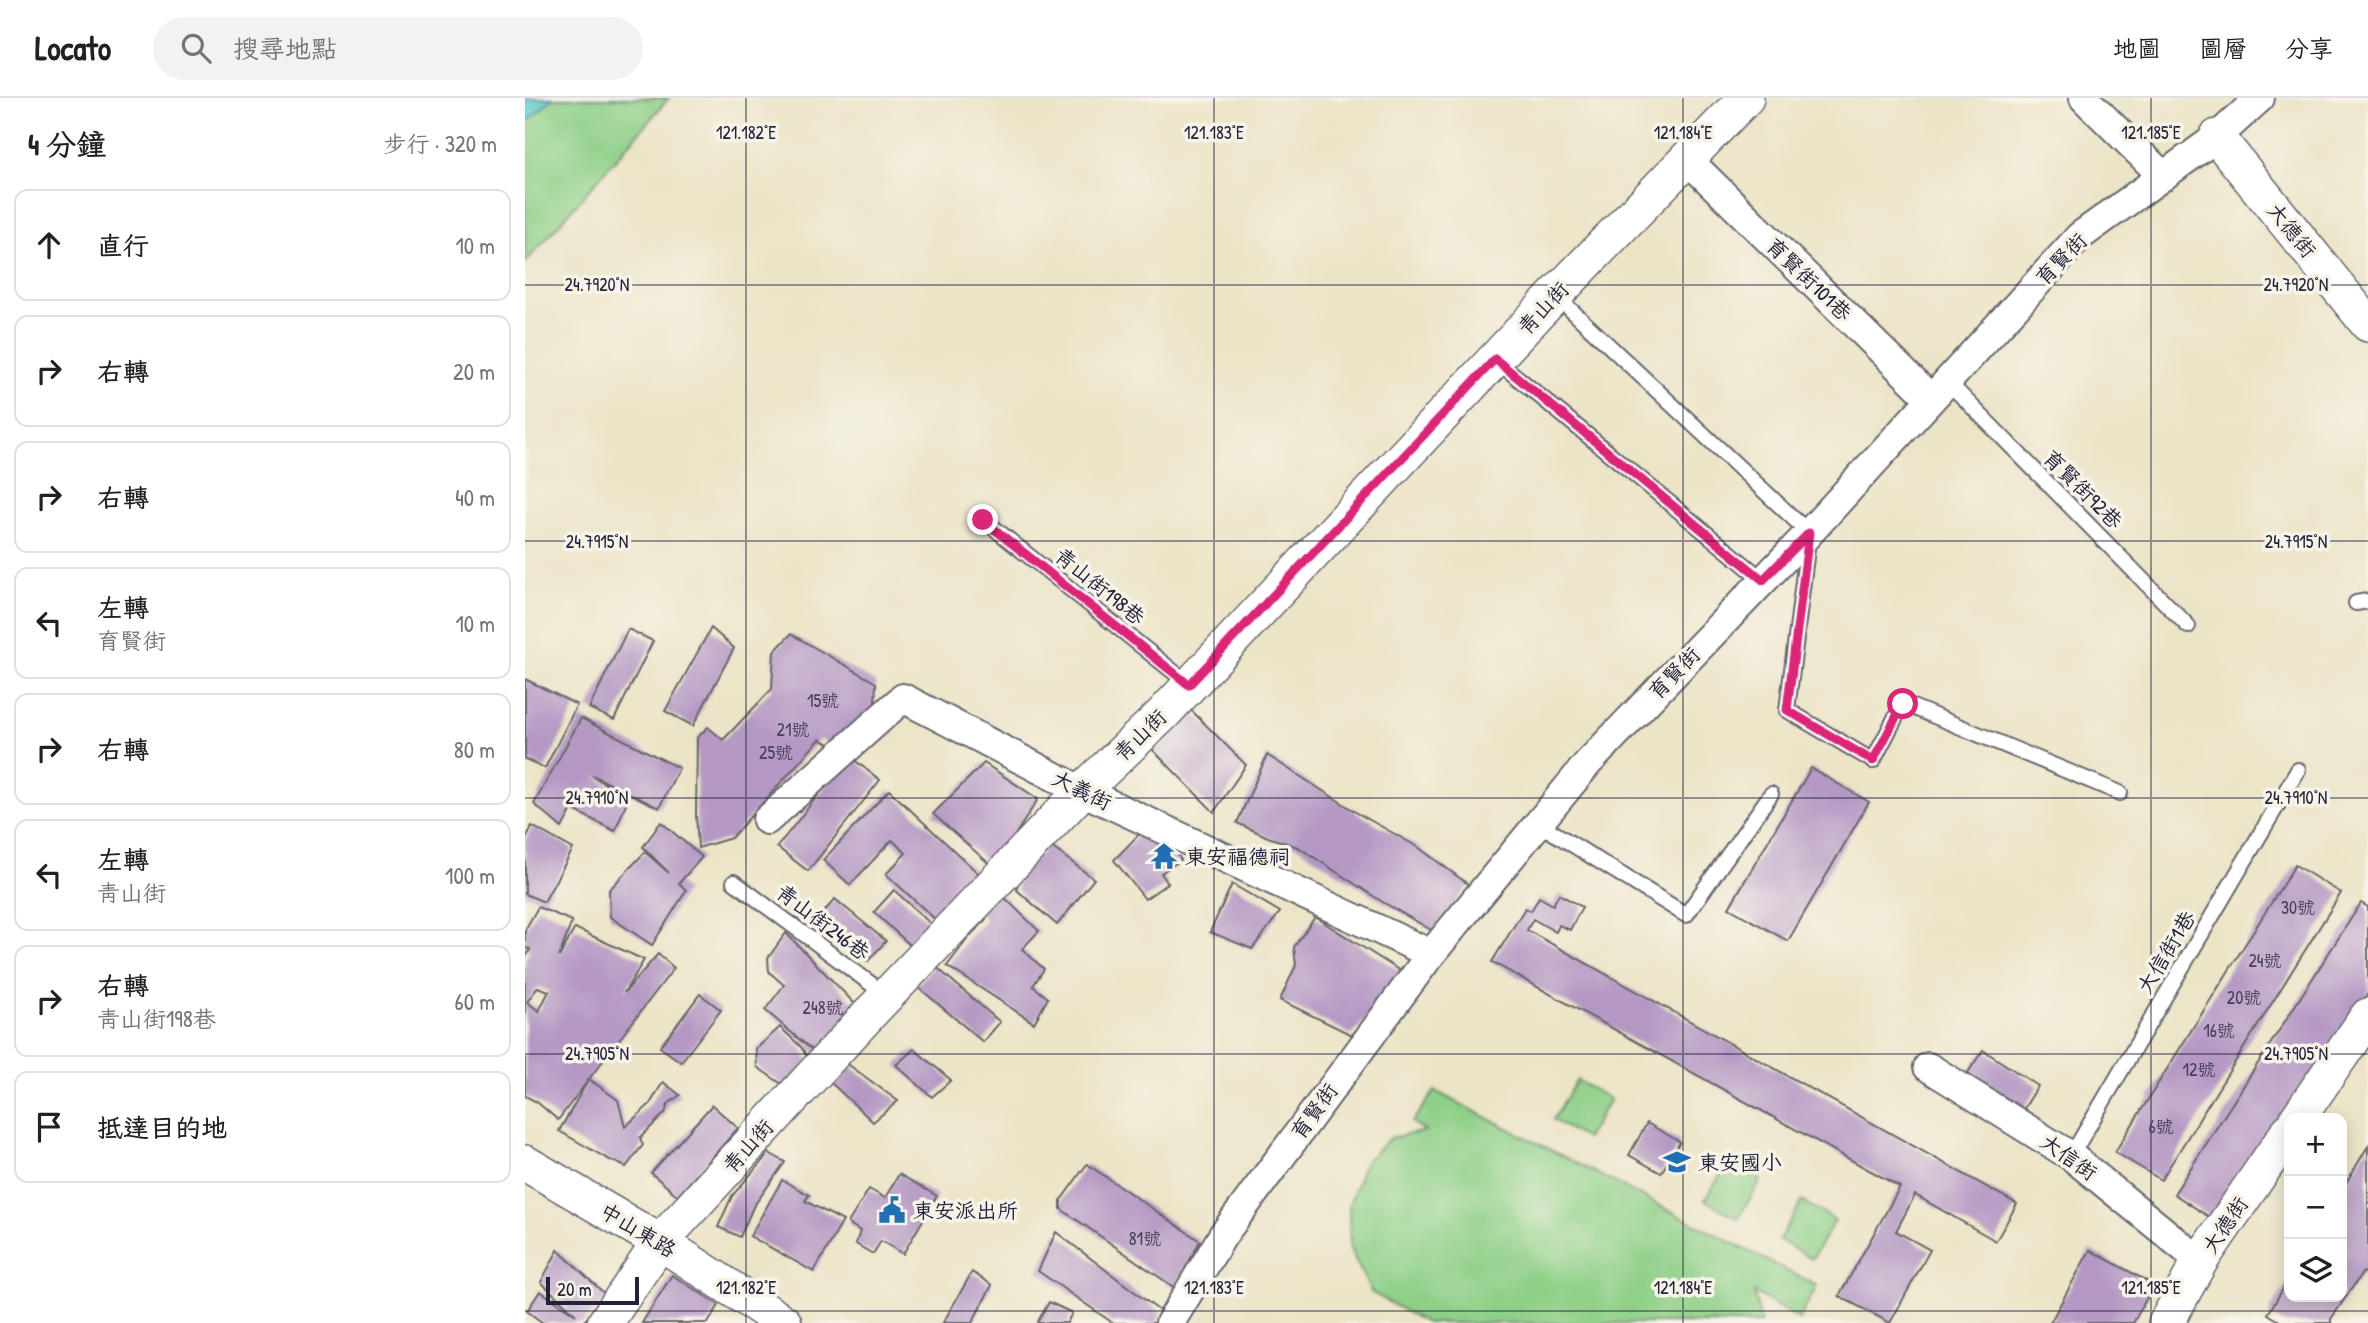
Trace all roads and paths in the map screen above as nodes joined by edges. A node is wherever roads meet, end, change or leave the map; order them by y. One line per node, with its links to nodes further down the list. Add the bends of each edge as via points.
1 (1746, 98): 5 (street, 青山街)
2 (2084, 98): 6 (street)
3 (2260, 98): 4 (street, 育賢街)
4 (2217, 137): 6 (street, 育賢街); 8 (street, 大德街)
5 (1687, 159): 7 (street, 青山街); 10 (street, 育賢街101巷)
6 (2163, 176): 10 (street, 育賢街, via 2080,236)
7 (1555, 295): 9 (street, 青山街); 12 (lane)
8 (2368, 324)
9 (1495, 359): 13 (lane); 15 (street, 青山街)
10 (1939, 390): 12 (street, 育賢街); 14 (lane, 育賢街92巷)
11 (983, 520): 15 (lane, 青山街198巷)
12 (1809, 533): 13 (street, 育賢街); 18 (lane, via 1787,710 1873,761 1903,704)
13 (1763, 580): 21 (street, 育賢街, via 1587,763)
14 (2188, 626)
15 (1189, 685): 17 (street, 青山街)
16 (2298, 770): 29 (lane, 大信街1巷)
17 (1082, 791): 20 (street, 大義街, via 903,698); 23 (street, 大義街); 24 (street, 青山街)
18 (2120, 793)
19 (1770, 794): 21 (lane, via 1686,915)
20 (767, 820)
21 (1538, 823): 23 (street, 育賢街)
22 (734, 882): 24 (lane, 青山街246巷)
23 (1431, 954): 35 (street, 育賢街, via 1223,1235)
24 (886, 995): 31 (street, 青山街)
25 (2368, 1016): 27 (street)
26 (1928, 1067): 29 (street, 大信街)
27 (2301, 1113)
28 (2284, 1138): 32 (street, 大德街)
29 (2071, 1156): 32 (street, 大信街)
30 (525, 1163): 31 (street, 中山東路)
31 (660, 1242): 33 (street, 青山街); 34 (street, 中山東路)
32 (2200, 1261): 36 (street, 大德街)
33 (605, 1323)
34 (784, 1323)
35 (1170, 1323)
36 (2166, 1323)

